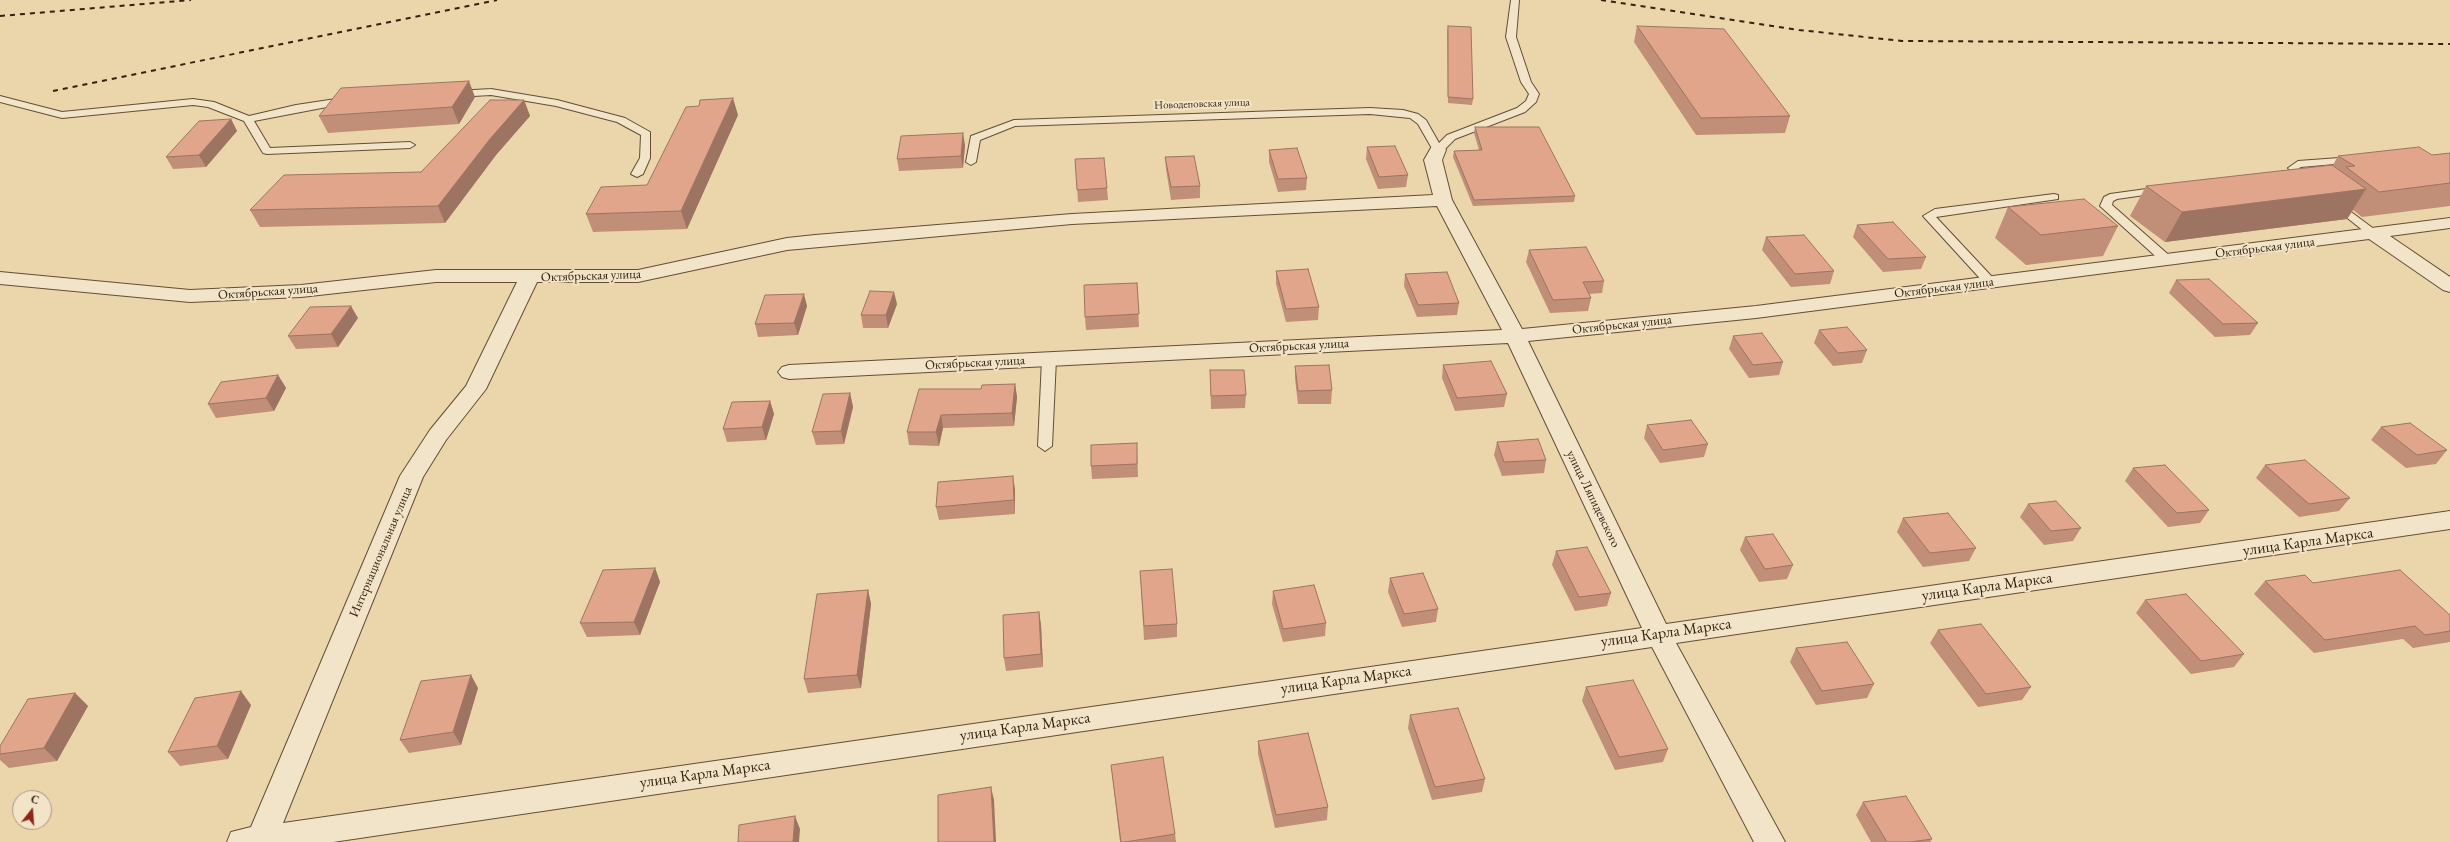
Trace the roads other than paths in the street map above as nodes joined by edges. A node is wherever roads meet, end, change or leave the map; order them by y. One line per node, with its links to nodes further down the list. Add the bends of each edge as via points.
1 (1515, 0): 7 (lane, via 1511,37 1526,82 1534,94 1531,102 1520,110 1451,137)
2 (445, 95): 10 (lane, via 491,92 557,102 621,120 646,134 645,158)
3 (0, 99): 5 (lane, via 62,115 193,102 210,104)
4 (359, 100): 5 (lane, via 296,108)
5 (248, 119): 6 (lane, via 267,151)
6 (410, 145)
7 (1438, 150): 9 (lane, Новодеповская улица, via 1422,122 1414,116 1370,111 1014,122 975,138); 17 (street, улица Ляпидевского, via 1433,160)
8 (2365, 159): 11 (lane, via 2298,164 2293,168)
9 (971, 162)
10 (637, 174)
11 (2297, 174): 12 (lane); 13 (lane)
12 (2282, 176)
13 (2315, 188)
14 (2175, 189): 20 (lane, via 2114,196 2108,199 2106,206)
15 (2054, 197): 23 (lane, via 1935,212 1929,216)
16 (2326, 197): 19 (lane)
17 (1443, 200): 22 (street, Октябрьская улица, via 1072,219 823,240 786,244 638,276); 25 (street, улица Ляпидевского)
18 (2450, 223): 19 (street, Октябрьская улица)
19 (2374, 234): 20 (street, Октябрьская улица); 24 (street)
20 (2167, 260): 23 (street, Октябрьская улица)
21 (0, 278): 22 (street, Октябрьская улица, via 190,296 301,291 436,276)
22 (528, 278): 31 (street, Интернациональная улица, via 475,389 438,435 412,476)
23 (1990, 282): 25 (street, Октябрьская улица, via 1756,312)
24 (2450, 286)
25 (1514, 336): 26 (street, Октябрьская улица); 30 (street, улица Ляпидевского)
26 (1048, 359): 27 (street, Октябрьская улица); 28 (lane)
27 (789, 372)
28 (1044, 446)
29 (2450, 520): 30 (street, улица Карла Маркса)
30 (1658, 634): 31 (street, улица Карла Маркса); 32 (street, улица Ляпидевского)
31 (254, 841)
32 (1770, 842)

